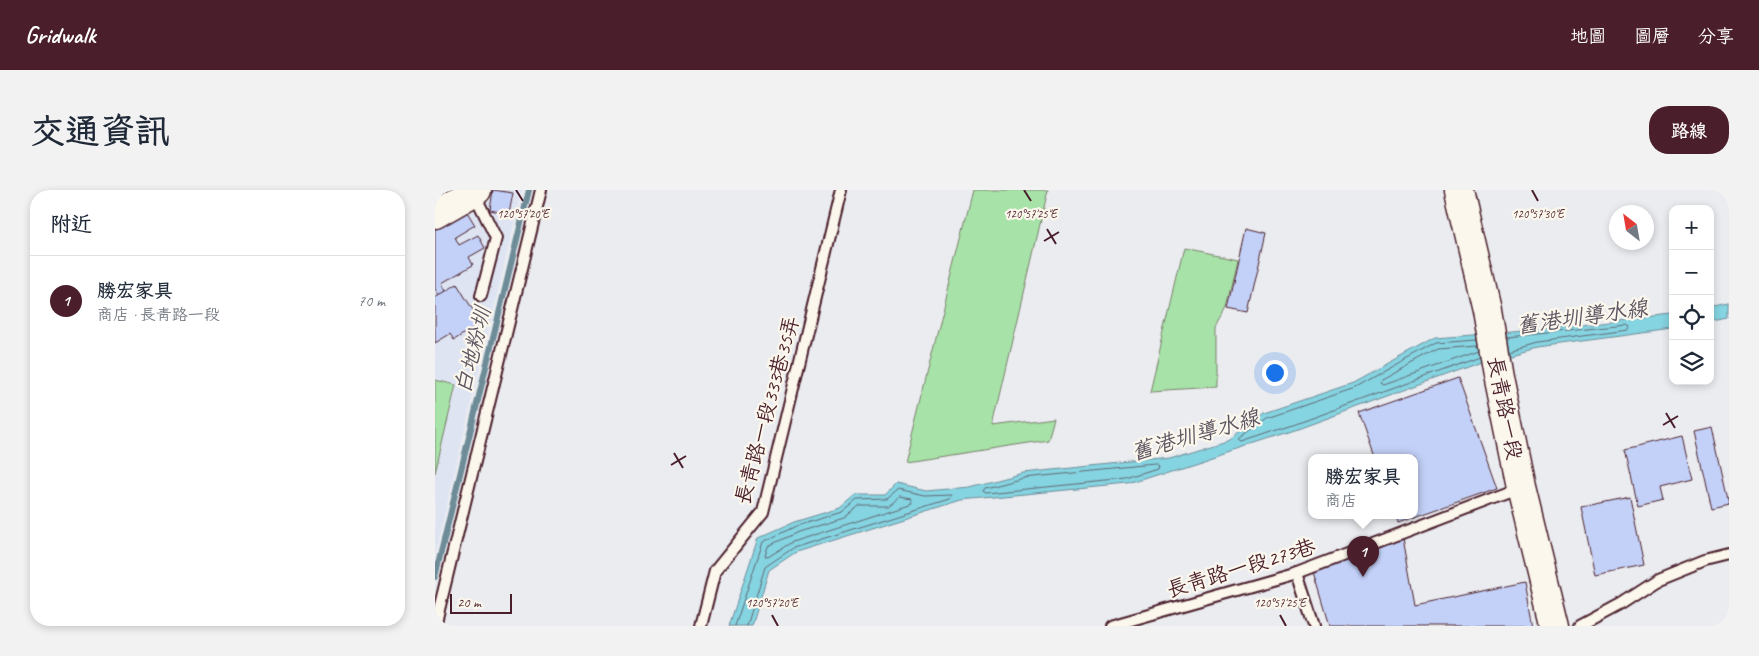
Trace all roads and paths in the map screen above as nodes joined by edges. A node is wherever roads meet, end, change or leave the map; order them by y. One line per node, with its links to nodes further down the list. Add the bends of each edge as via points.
1 (541, 190): 10 (lane)
2 (841, 190): 11 (lane, 長青路一段333巷35弄, via 763,512 715,571)
3 (1459, 190): 7 (street, 長青路一段, via 1487,310)
4 (475, 191): 5 (street); 6 (lane, via 496,238)
5 (435, 214)
6 (481, 296)
7 (1521, 488): 9 (lane, 長青路一段273巷); 14 (street, 長青路一段)
8 (1729, 555): 15 (lane, via 1659,580)
9 (1297, 573): 12 (lane, 長青路一段273巷); 13 (lane)
10 (435, 626)
11 (701, 626)
12 (1110, 626)
13 (1314, 626)
14 (1555, 626)
15 (1579, 626)

